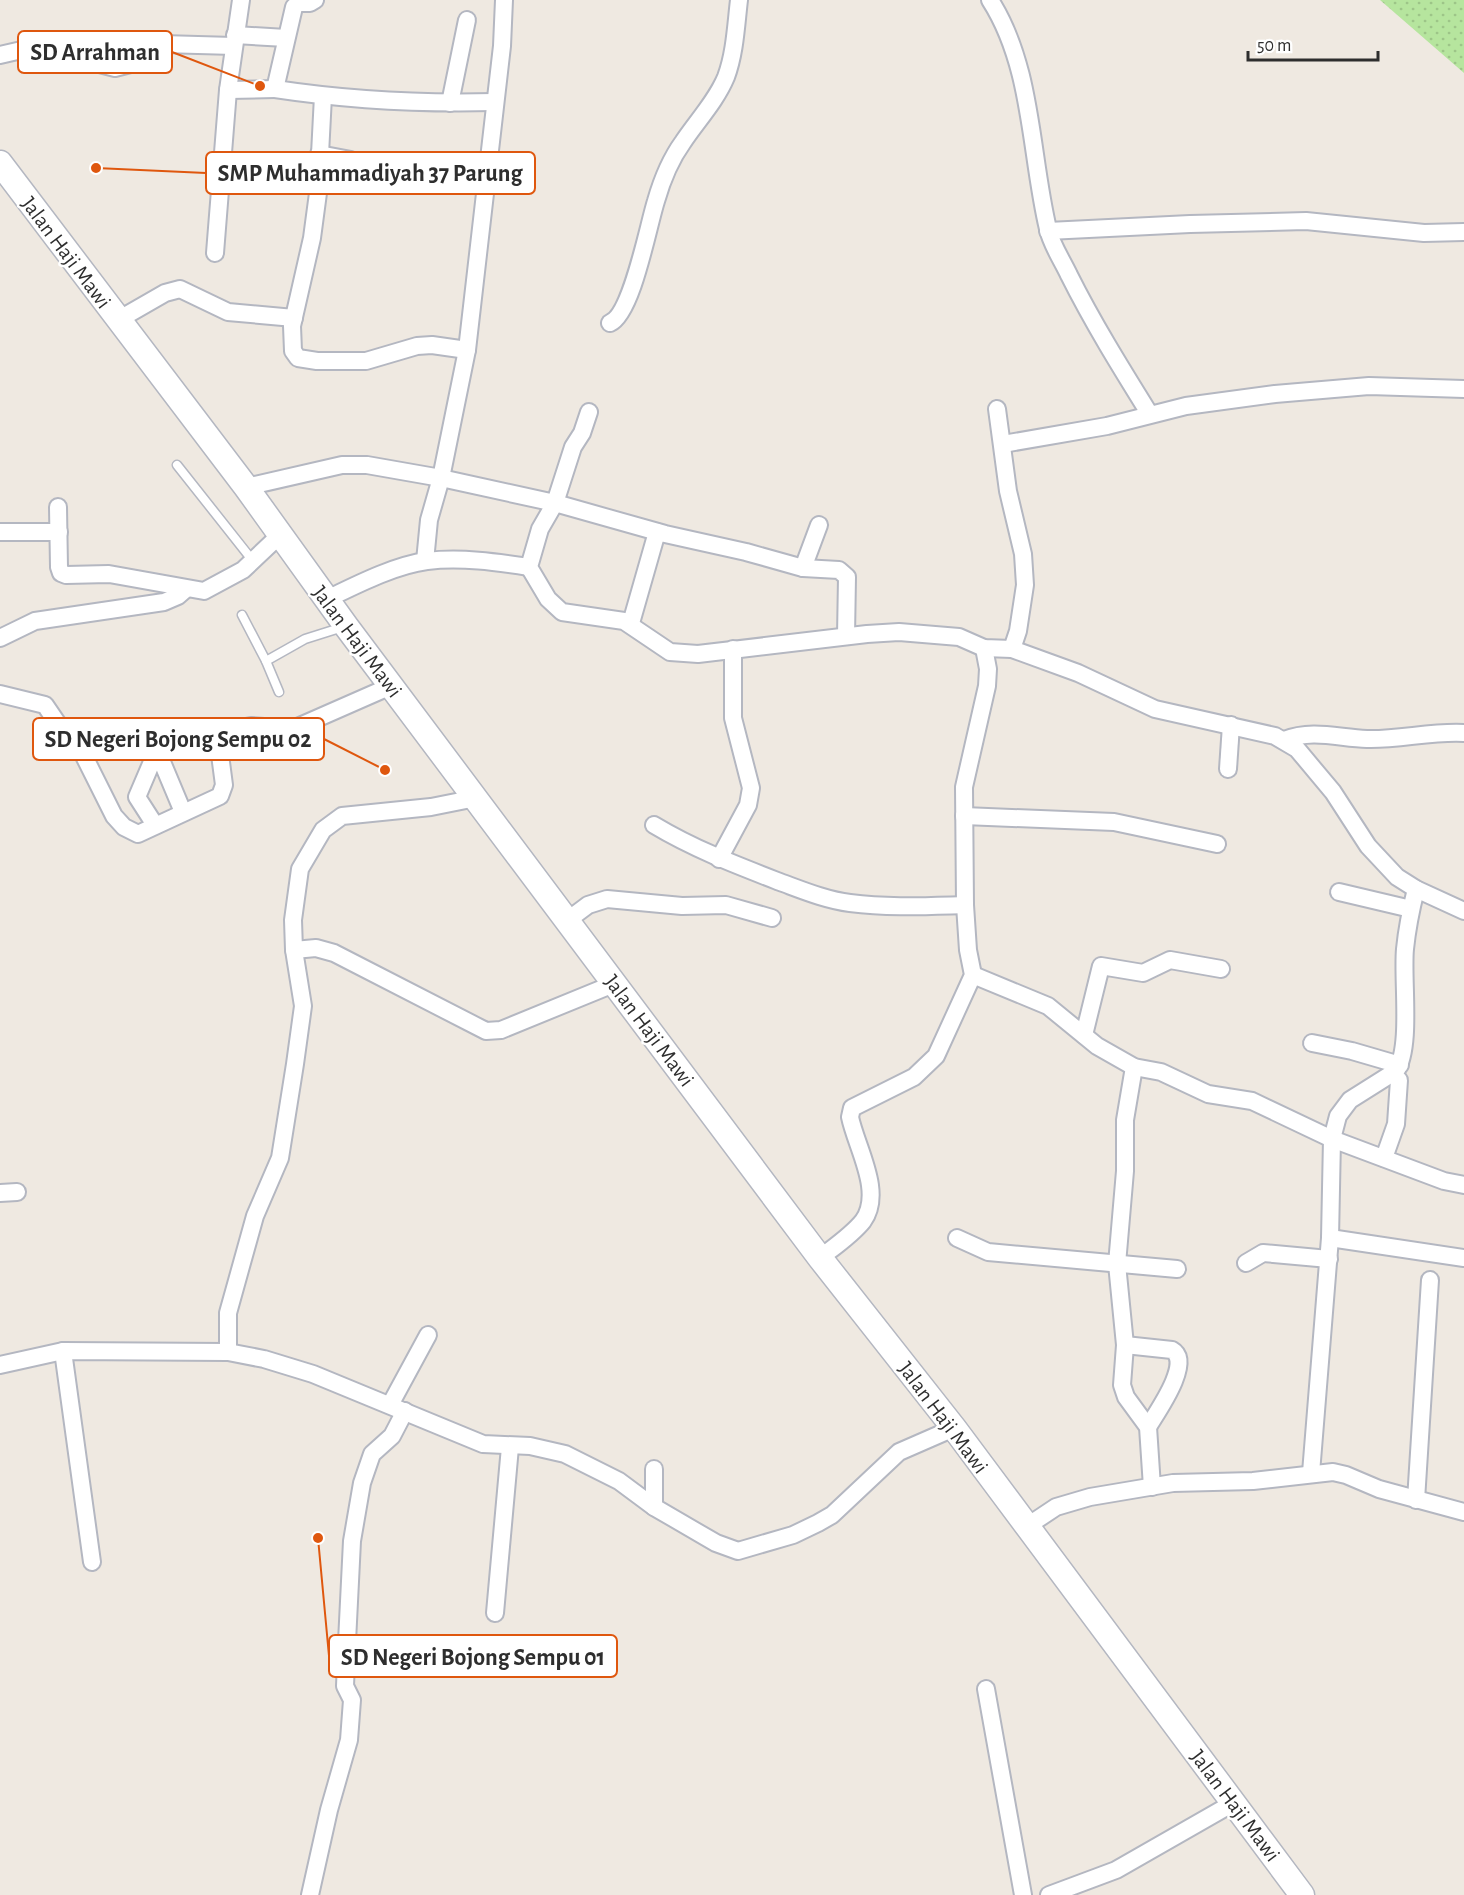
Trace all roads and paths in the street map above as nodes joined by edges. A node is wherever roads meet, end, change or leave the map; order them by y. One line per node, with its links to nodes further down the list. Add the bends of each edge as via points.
1 (241, 0): 8 (street)
2 (315, 0): 7 (street, via 295,5)
3 (504, 0): 13 (street)
4 (739, 0): 23 (street, via 726,77 670,162 626,306)
5 (990, 0): 18 (street, via 1008,35 1022,84)
6 (467, 20): 14 (street)
7 (286, 38): 8 (street); 10 (street)
8 (234, 40): 9 (street, via 162,44 142,61 115,68 26,49); 11 (street)
9 (0, 55)
10 (275, 89): 11 (street); 12 (street)
11 (228, 90): 20 (street)
12 (323, 96): 14 (street); 15 (street)
13 (495, 102): 14 (street); 24 (street)
14 (450, 103)
15 (320, 154): 16 (street); 21 (street, via 312,238)
16 (351, 160)
17 (0, 163): 22 (street, Jalan Haji Mawi)
18 (1048, 231): 19 (street, via 1306,221 1425,233); 28 (street, via 1096,328)
19 (1464, 232)
20 (215, 253)
21 (294, 318): 22 (street, via 228,312 180,289 165,293); 24 (street, via 293,351 303,360 366,361 432,345)
22 (118, 320): 32 (street, Jalan Haji Mawi)
23 (610, 323)
24 (467, 350): 31 (street)
25 (1464, 389): 28 (street, via 1369,386)
26 (997, 409): 29 (street)
27 (589, 412): 33 (street)
28 (1149, 413): 29 (street, via 1107,426)
29 (1003, 444): 53 (street, via 1025,585)
30 (177, 465): 40 (lane)
31 (441, 478): 32 (street, via 355,464); 33 (street); 41 (street, via 429,520)
32 (246, 487): 39 (street, Jalan Haji Mawi)
33 (555, 503): 38 (street); 42 (street, via 540,529)
34 (58, 507): 37 (street)
35 (819, 525): 43 (street)
36 (0, 532): 37 (street)
37 (59, 532): 44 (street, via 61,573 109,574)
38 (657, 532): 43 (street); 47 (street)
39 (280, 535): 40 (street); 45 (street, Jalan Haji Mawi)
40 (252, 561): 44 (street, via 204,591)
41 (425, 561): 42 (street, via 490,561); 45 (street, via 370,579)
42 (529, 567): 47 (street, via 548,599 562,612)
43 (803, 568): 49 (street, via 846,574)
44 (186, 589): 50 (street, via 164,602 35,621)
45 (327, 599): 48 (street, Jalan Haji Mawi)
46 (242, 615): 54 (lane)
47 (631, 623): 52 (street, via 670,652 698,654)
48 (346, 626): 54 (lane, via 305,639); 55 (street, Jalan Haji Mawi)
49 (846, 636): 51 (street, via 899,632 959,637); 52 (street)
50 (0, 638)
51 (984, 648): 53 (street); 66 (street, via 987,686 966,773)
52 (733, 649): 70 (street, via 733,718 751,788 748,805)
53 (1012, 649): 58 (street, via 1078,673 1155,709)
54 (266, 662): 56 (lane)
55 (391, 686): 59 (street, via 293,729 250,726); 64 (street, Jalan Haji Mawi)
56 (279, 692)
57 (0, 694): 67 (street, via 40,703 48,709 81,750 114,816 124,827 142,833)
58 (1231, 725): 61 (street); 63 (street)
59 (217, 732): 62 (street); 65 (street, via 223,791 217,800)
60 (1464, 733): 61 (street, via 1366,739 1320,733)
61 (1284, 740): 71 (street, via 1297,749 1333,792 1380,859)
62 (157, 750): 65 (street); 67 (street, via 137,797)
63 (1228, 769)
64 (476, 798): 77 (street, Jalan Haji Mawi); 78 (street, via 431,807 352,813 332,822 317,838 300,869 293,920)
65 (183, 812): 67 (street)
66 (964, 816): 69 (street, via 1114,822); 73 (street)
67 (155, 825)
68 (654, 825): 70 (street)
69 (1217, 844)
70 (719, 858): 73 (street, via 847,903 888,907)
71 (1416, 889): 74 (street); 75 (street)
72 (1339, 892): 74 (street)
73 (965, 905): 80 (street)
74 (1411, 909): 85 (street, via 1405,949)
75 (1464, 911)
76 (772, 918): 77 (street, via 726,905 682,906 607,899 588,905)
77 (568, 920): 81 (street, Jalan Haji Mawi)
78 (294, 950): 81 (street, via 316,948 334,953 486,1031 501,1030); 103 (street, via 303,1006 280,1158 246,1244 228,1313)
79 (1221, 969): 82 (street, via 1170,960 1143,973 1101,966)
80 (973, 975): 82 (street, via 1048,1006); 93 (street, via 936,1056 914,1077 852,1108 849,1117 867,1176 870,1203 862,1222)
81 (616, 983): 93 (street, Jalan Haji Mawi)
82 (1084, 1035): 84 (street)
83 (1311, 1043): 85 (street, via 1352,1051)
84 (1134, 1068): 86 (street, via 1161,1072 1208,1094 1252,1101); 97 (street, via 1125,1120)
85 (1399, 1073): 86 (street, via 1396,1071 1350,1100 1338,1116); 87 (street, via 1396,1124)
86 (1332, 1139): 87 (street); 92 (street)
87 (1384, 1158): 88 (street)
88 (1464, 1185)
89 (17, 1192): 90 (street)
90 (0, 1193)
91 (957, 1238): 97 (street, via 988,1252)
92 (1330, 1239): 94 (street); 95 (street)
93 (820, 1258): 107 (street, Jalan Haji Mawi)
94 (1329, 1258): 96 (street, via 1263,1253); 110 (street)
95 (1464, 1258)
96 (1246, 1263)
97 (1117, 1264): 98 (street); 101 (street)
98 (1177, 1269)
99 (1430, 1280): 112 (street)
100 (428, 1335): 105 (street)
101 (1125, 1345): 106 (street, via 1123,1391); 106 (street, via 1172,1350 1178,1357 1171,1389)
102 (63, 1351): 103 (street); 104 (street); 116 (street)
103 (228, 1352): 105 (street, via 313,1374)
104 (0, 1365)
105 (397, 1408): 108 (street, via 483,1444); 120 (street, via 392,1436 372,1454 360,1493 352,1541 346,1662 345,1686 352,1700 349,1740)
106 (1149, 1427): 111 (street)
107 (954, 1428): 113 (street, via 899,1452 832,1515 794,1535 747,1550 716,1543); 115 (street, Jalan Haji Mawi)
108 (510, 1447): 113 (street, via 530,1446 565,1454 619,1481); 117 (street)
109 (654, 1469): 113 (street)
110 (1311, 1473): 111 (street); 112 (street, via 1346,1475)
111 (1152, 1487): 115 (street, via 1056,1507)
112 (1416, 1500): 114 (street)
113 (654, 1507)
114 (1464, 1512)
115 (1026, 1527): 119 (street, Jalan Haji Mawi)
116 (92, 1562)
117 (495, 1613)
118 (986, 1689): 121 (street)
119 (1235, 1802): 122 (street, via 1116,1870); 123 (street, Jalan Haji Mawi)
120 (310, 1895)
121 (1023, 1895)
122 (1049, 1895)
123 (1302, 1895)

